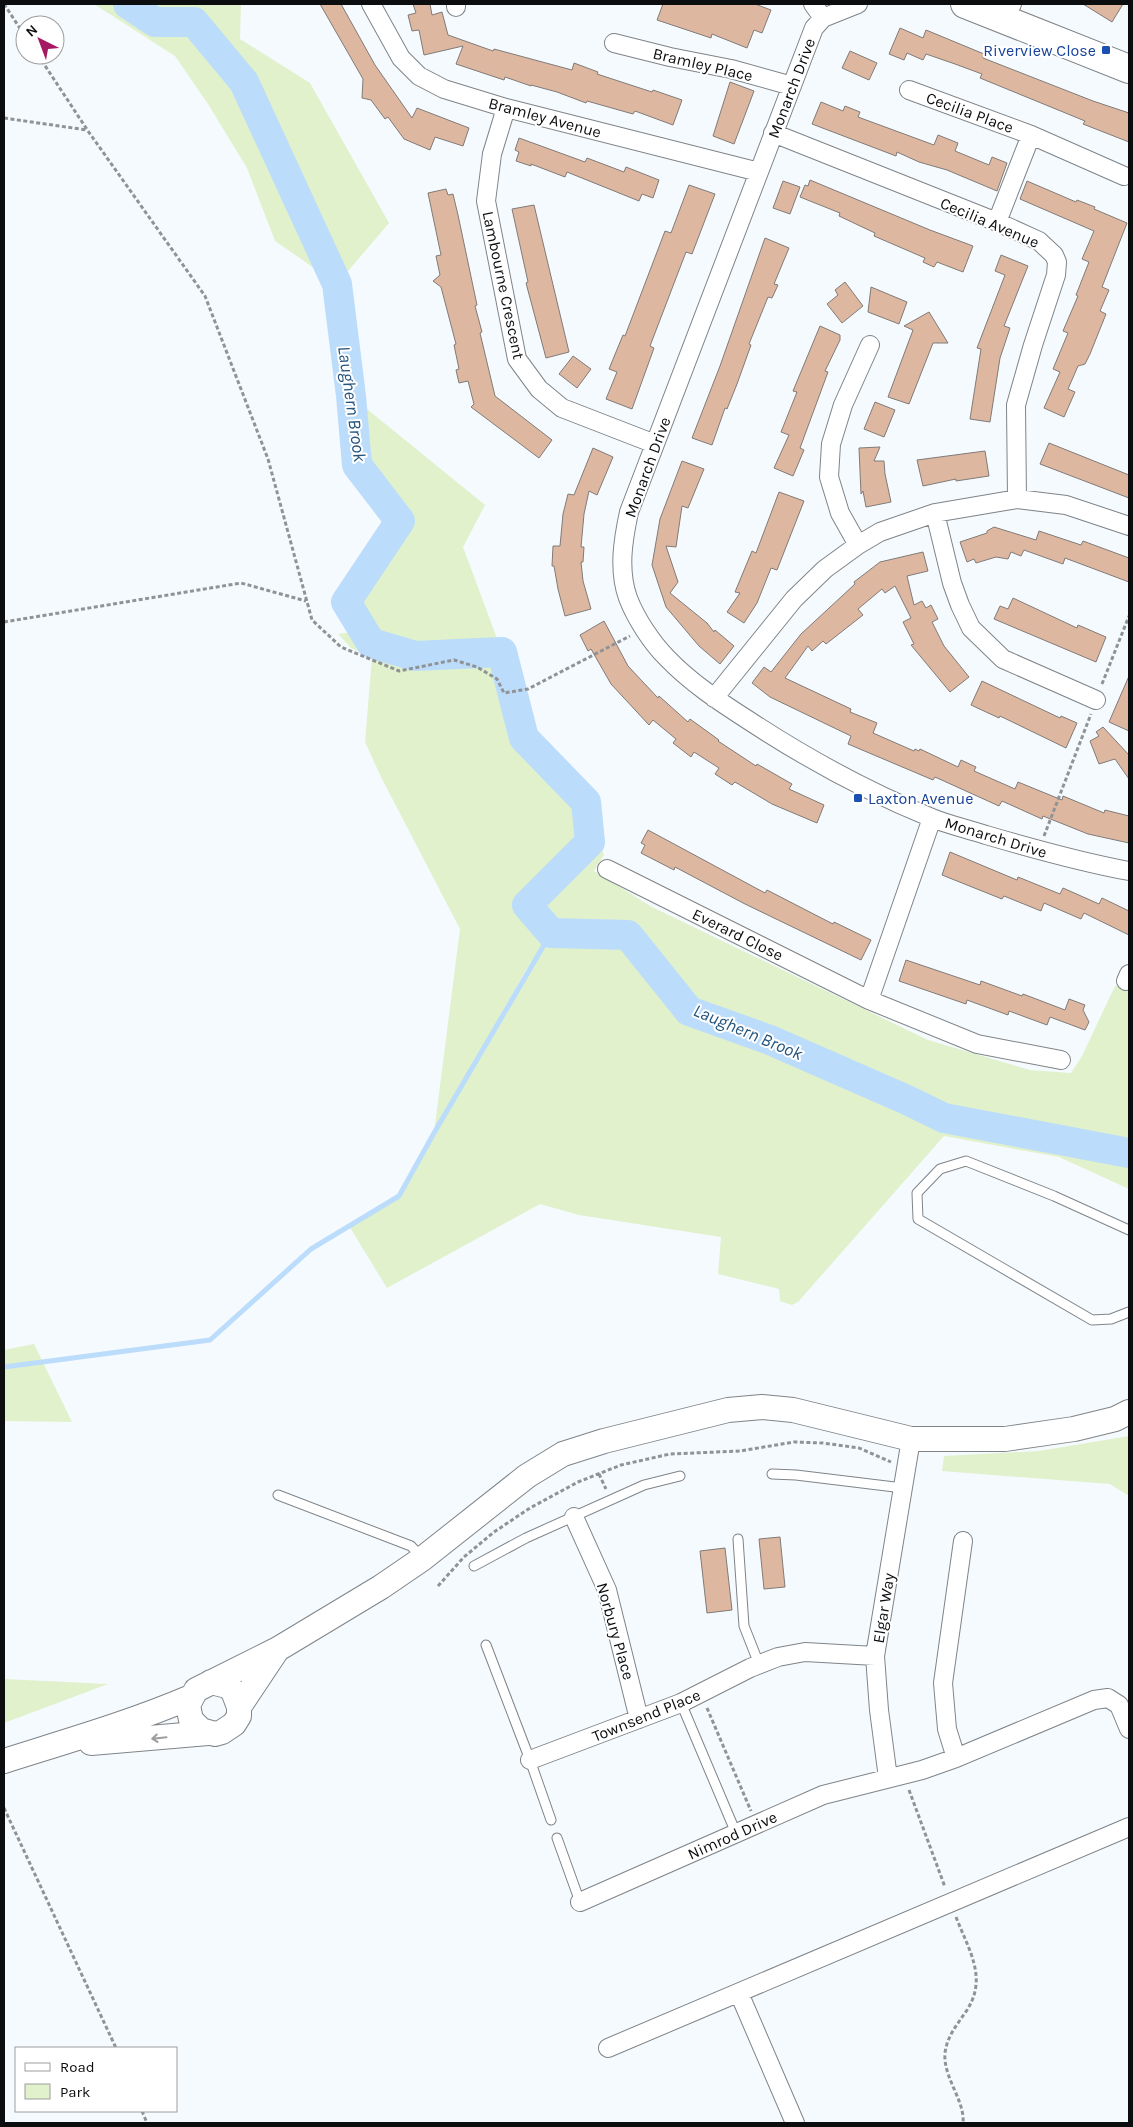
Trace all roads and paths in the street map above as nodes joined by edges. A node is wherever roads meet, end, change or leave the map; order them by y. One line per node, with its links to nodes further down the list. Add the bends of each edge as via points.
1 (4, 4): 8 (path)
2 (371, 4): 14 (street, Bramley Avenue, via 401,58 419,76 444,89)
3 (813, 4): 7 (street, Monarch Drive)
4 (858, 4): 7 (street, Monarch Drive)
5 (965, 4): 6 (main road)
6 (1008, 12): 11 (main road)
7 (823, 18): 12 (street, Monarch Drive, via 814,28)
8 (15, 21)
9 (614, 43): 12 (street, Bramley Place)
10 (45, 65): 16 (path)
11 (1129, 69)
12 (792, 86): 17 (street, Monarch Drive)
13 (909, 90): 18 (street, Cecilia Place)
14 (506, 108): 19 (street, Bramley Avenue); 23 (street, Lambourne Crescent, via 492,154 486,200 517,359 539,389 562,408)
15 (4, 118): 16 (path)
16 (88, 130): 28 (path, via 205,296 268,459)
17 (773, 133): 19 (street, Monarch Drive); 21 (street, Cecilia Avenue)
18 (1031, 135): 20 (street, Cecilia Place); 21 (street, Cecilia Place)
19 (759, 172): 23 (street, Monarch Drive)
20 (1124, 176)
21 (997, 222): 24 (street, Cecilia Avenue, via 1046,246 1057,262 1056,275 1016,406)
22 (870, 345): 27 (street, via 842,405 832,444 829,477 840,513)
23 (655, 444): 31 (street, Monarch Drive, via 629,512 622,560 628,598)
24 (1017, 500): 25 (street); 26 (street, via 1066,505)
25 (935, 513): 27 (street, via 880,532); 33 (street, via 952,583 971,628 1003,659)
26 (1129, 526)
27 (858, 545): 32 (street, via 825,569 794,599)
28 (306, 601): 30 (path, via 241,583); 31 (path, via 312,620 341,647 399,671 454,660 477,666 497,679 504,693 528,689)
29 (1129, 616): 33 (path)
30 (4, 622)
31 (644, 628): 32 (street, Monarch Drive, via 665,657)
32 (714, 698): 34 (street, Monarch Drive, via 815,761)
33 (1096, 700): 35 (path)
34 (932, 818): 35 (street, Monarch Drive); 38 (street)
35 (1039, 851): 37 (street, Monarch Drive)
36 (607, 869): 38 (street, Everard Close)
37 (1129, 871)
38 (869, 1000): 39 (street, Everard Close, via 977,1044)
39 (1061, 1060)
40 (1129, 1230): 41 (lane, via 966,1161 940,1169 917,1193 918,1219 1092,1320 1111,1319)
41 (1129, 1312)
42 (1129, 1412): 43 (main road, via 1115,1419 1074,1429 1005,1439)
43 (911, 1439): 46 (street, Elgar Way); 51 (main road, via 793,1410 762,1406 728,1410 604,1440 563,1454 527,1476)
44 (772, 1474): 46 (lane, via 796,1474)
45 (680, 1476): 48 (lane, via 644,1486)
46 (903, 1488): 55 (street, Elgar Way)
47 (278, 1495): 51 (lane, via 411,1546)
48 (574, 1517): 52 (lane); 62 (street, Norbury Place, via 607,1590)
49 (738, 1539): 56 (lane, via 744,1626)
50 (962, 1541): 66 (street, via 943,1683 947,1729)
51 (422, 1559): 54 (main road)
52 (474, 1566)
53 (486, 1646): 67 (lane)
54 (278, 1649): 57 (main road); 61 (main road)
55 (875, 1656): 56 (street, Townsend Place, via 805,1652); 69 (street, Elgar Way, via 879,1710)
56 (759, 1664): 58 (street, Townsend Place)
57 (211, 1682): 59 (main road); 61 (main road, via 233,1691)
58 (701, 1694): 60 (street, Townsend Place); 72 (path)
59 (191, 1696): 64 (main road, via 188,1705 191,1720); 65 (main road)
60 (681, 1703): 62 (street, Townsend Place); 74 (lane)
61 (240, 1707): 64 (main road, via 239,1716 229,1729)
62 (639, 1719): 67 (street, Townsend Place)
63 (1129, 1729): 66 (street, Nimrod Drive, via 1119,1705 1108,1698 1094,1700)
64 (208, 1733): 65 (main road, one-way to 65)
65 (64, 1744): 68 (main road)
66 (956, 1758): 69 (street, Nimrod Drive)
67 (530, 1760): 71 (lane)
68 (4, 1761)
69 (895, 1776): 72 (street, Nimrod Drive, via 822,1795); 77 (path)
70 (4, 1808): 79 (path)
71 (551, 1820)
72 (757, 1824): 74 (street, Nimrod Drive)
73 (1129, 1827): 77 (street)
74 (736, 1833): 76 (street, Nimrod Drive)
75 (558, 1838): 76 (lane)
76 (580, 1902)
77 (950, 1902): 78 (street); 82 (path, via 978,1981 976,1995 948,2037 945,2054 946,2069)
78 (739, 1993): 80 (street); 81 (street)
79 (116, 2047)
80 (608, 2048)
81 (795, 2123)
82 (963, 2123)

